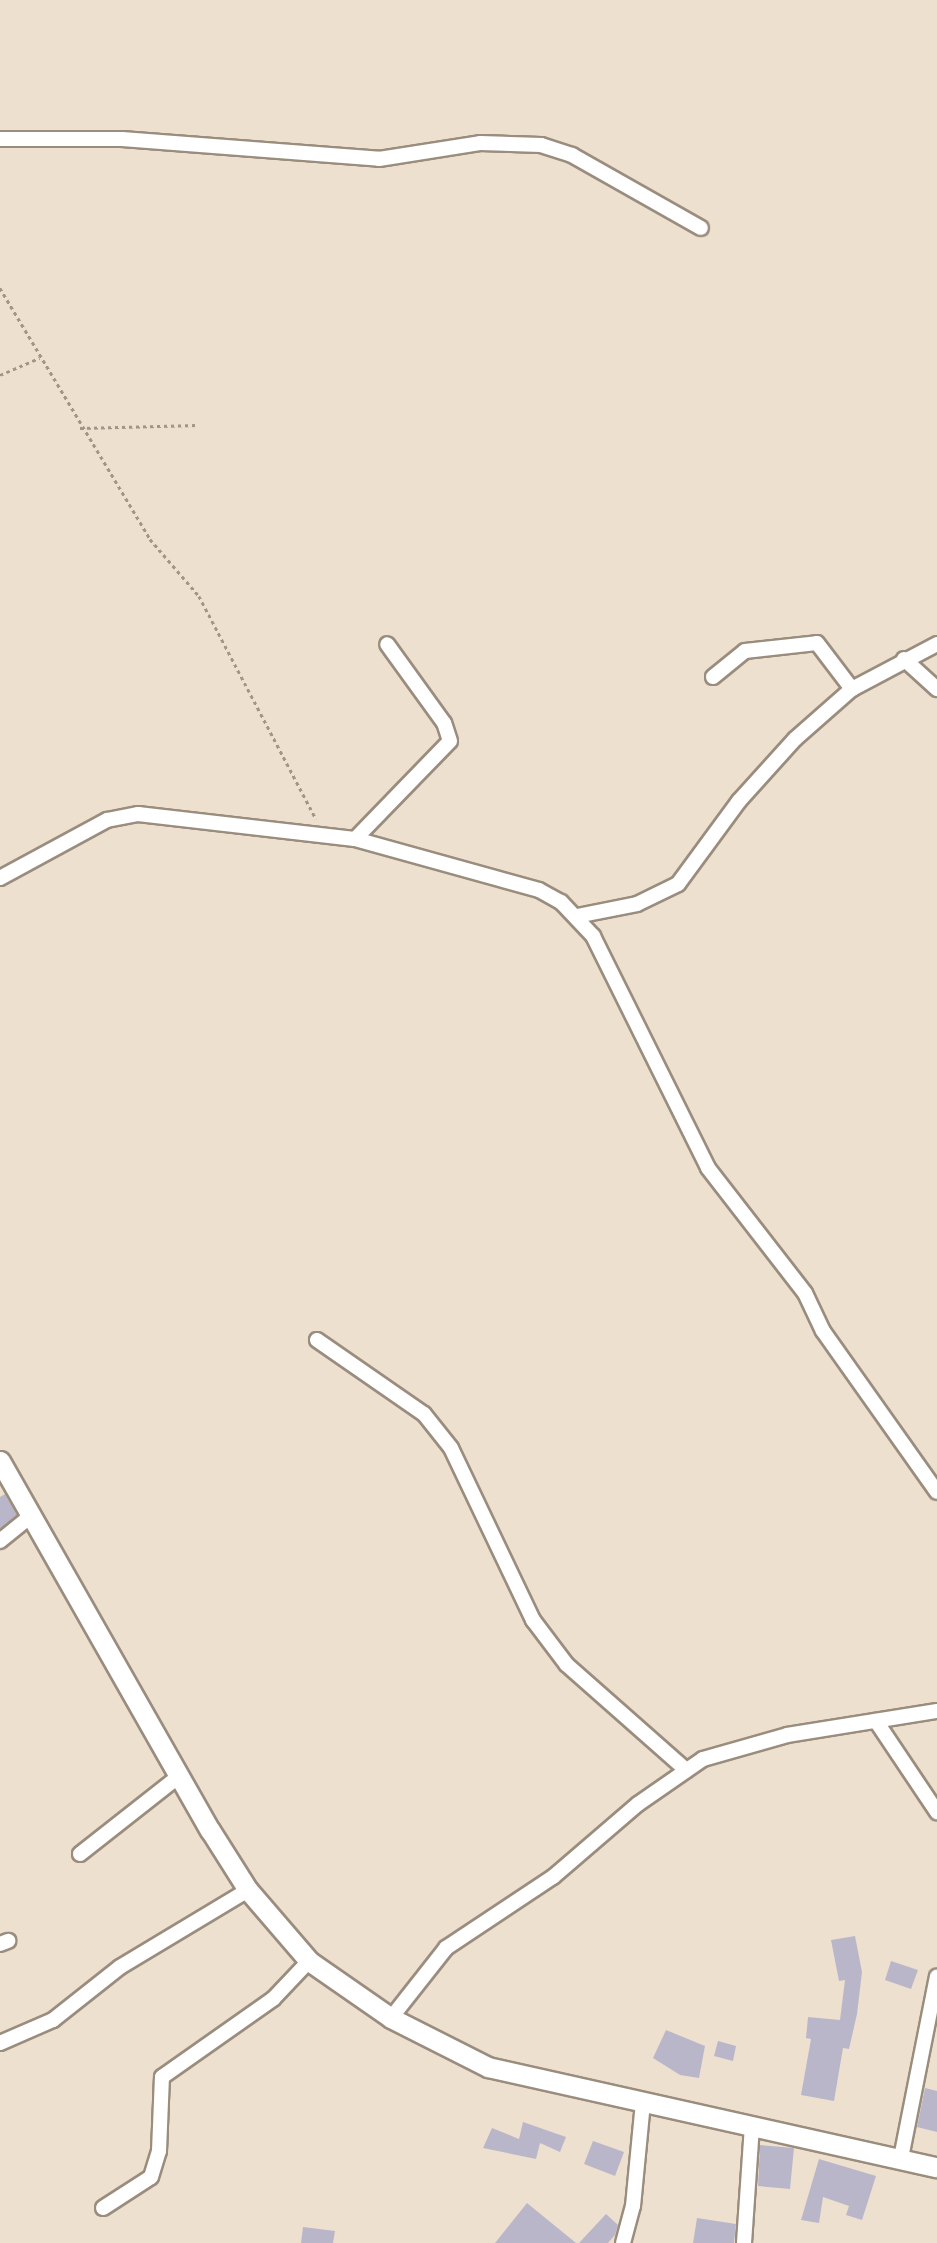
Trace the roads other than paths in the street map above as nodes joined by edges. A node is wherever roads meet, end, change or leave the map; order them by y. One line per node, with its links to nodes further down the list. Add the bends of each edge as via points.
1 (0, 139): 2 (street, via 121,138 379,159 480,143 541,145 572,155)
2 (701, 229)
3 (387, 644): 9 (street, via 444,723 450,741)
4 (937, 644): 5 (street)
5 (904, 659): 7 (street); 8 (street)
6 (713, 677): 7 (street, via 745,651 811,643 827,652)
7 (852, 689): 11 (street, via 795,739 739,801 678,884 637,904)
8 (937, 689)
9 (355, 839): 10 (street, via 138,814 107,820); 11 (street, via 539,890)
10 (0, 878)
11 (577, 916): 14 (street, via 593,936 708,1168 805,1293 823,1331)
12 (317, 1340): 19 (street, via 424,1414 452,1448 533,1620 567,1665)
13 (0, 1461): 15 (street)
14 (937, 1492)
15 (32, 1515): 16 (street); 20 (street)
16 (0, 1541)
17 (937, 1711): 18 (street)
18 (876, 1721): 19 (street, via 732,1748); 21 (street)
19 (685, 1770): 26 (street, via 553,1877 446,1948)
20 (178, 1777): 22 (street); 23 (street)
21 (937, 1812)
22 (79, 1854)
23 (248, 1890): 24 (street); 27 (street, via 120,1967 52,2020)
24 (309, 1961): 26 (street); 32 (street, via 264,2006 162,2077 159,2151 151,2177)
25 (937, 1977): 30 (street)
26 (391, 2018): 28 (street, via 488,2067)
27 (0, 2043)
28 (643, 2102): 29 (street); 33 (street, via 633,2206)
29 (752, 2126): 30 (street); 34 (street)
30 (901, 2158): 31 (street)
31 (937, 2167)
32 (103, 2208)
33 (623, 2243)
34 (744, 2243)

